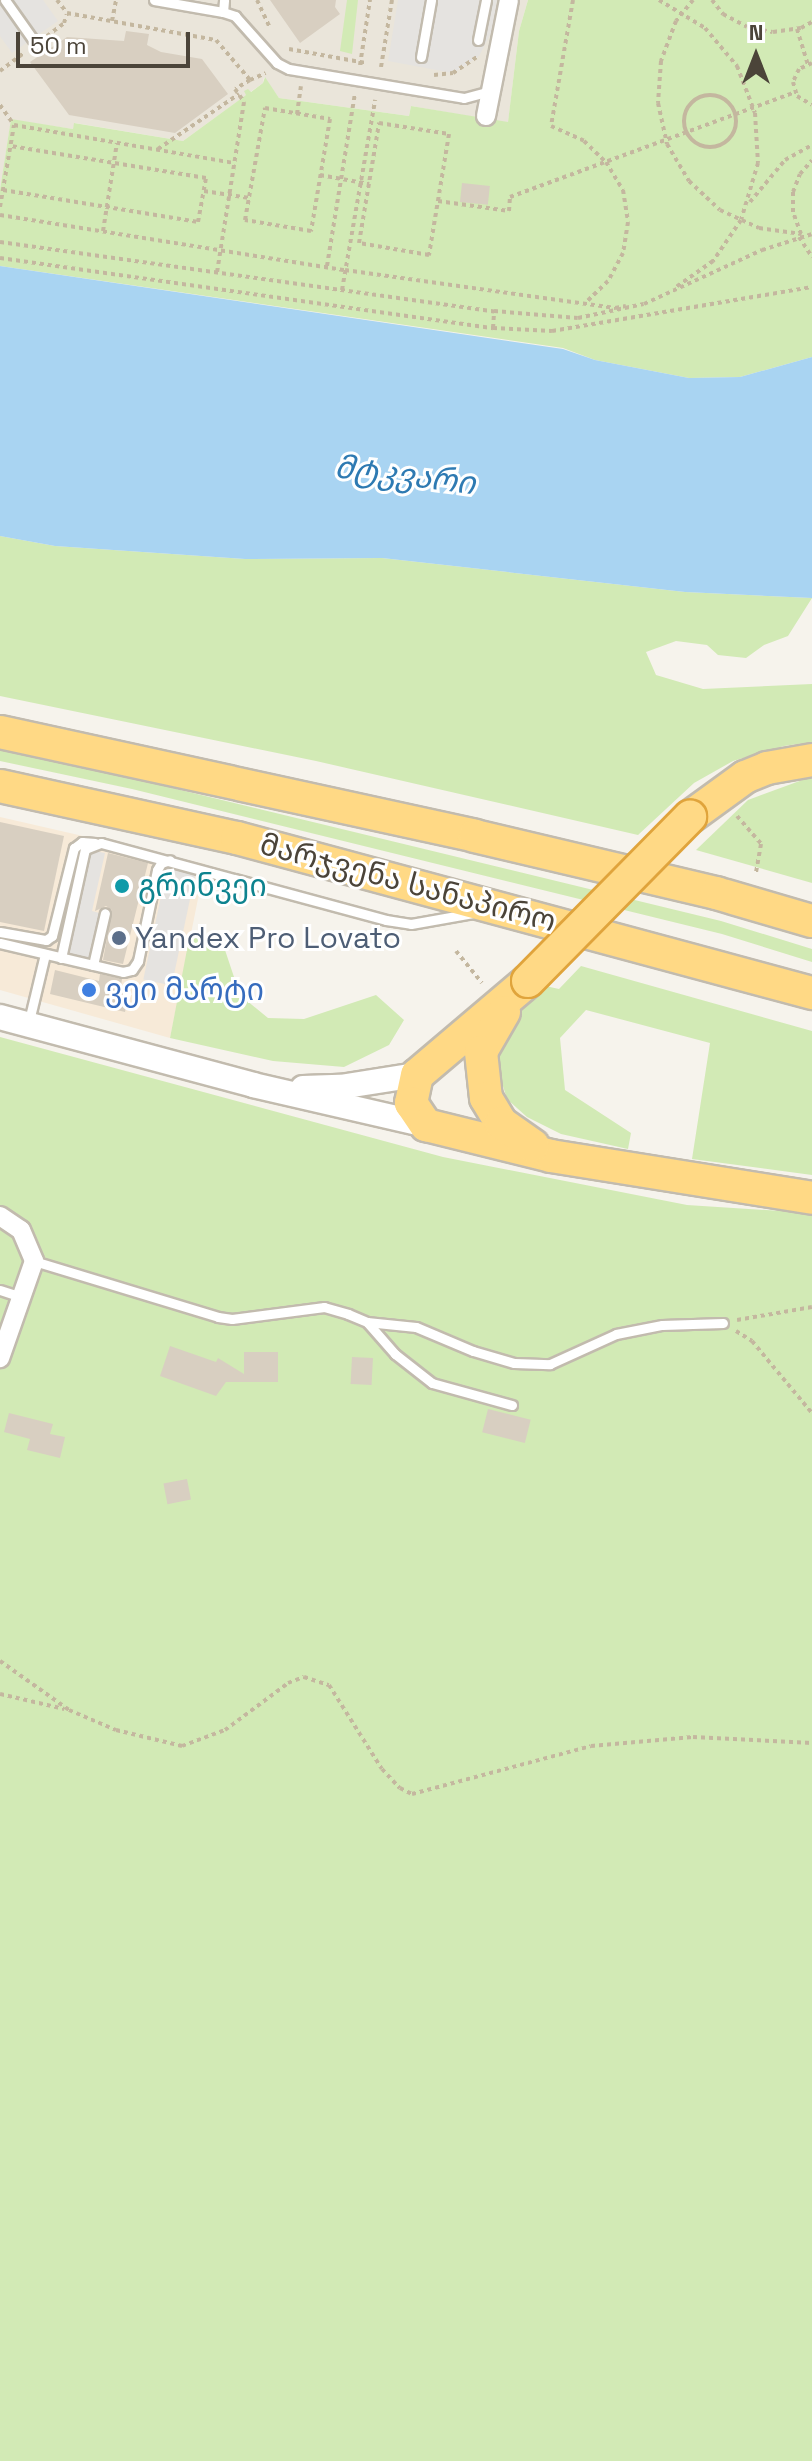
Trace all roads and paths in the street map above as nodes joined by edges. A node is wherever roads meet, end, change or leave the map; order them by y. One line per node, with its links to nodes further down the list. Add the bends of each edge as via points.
1 (5, 0): 23 (lane)
2 (57, 0): 18 (path, via 67,13)
3 (116, 0): 18 (path)
4 (154, 0): 16 (lane)
5 (224, 0): 16 (lane)
6 (257, 0): 21 (path)
7 (370, 0): 27 (path)
8 (392, 0): 29 (path)
9 (431, 0): 26 (lane)
10 (486, 0): 22 (lane)
11 (509, 0): 35 (street)
12 (573, 0): 52 (path, via 551,126 584,141)
13 (659, 0): 17 (path)
14 (693, 0): 17 (path)
15 (712, 0): 20 (path, via 723,14 747,27)
16 (223, 12): 32 (lane, via 235,16 277,63)
17 (682, 13): 40 (path, via 705,28 737,66); 46 (path, via 661,61 658,103)
18 (112, 21): 37 (path, via 216,40 250,80 235,89)
19 (812, 22): 20 (path)
20 (797, 29): 28 (path)
21 (277, 40)
22 (478, 40)
23 (36, 44)
24 (283, 46): 27 (path)
25 (479, 56): 31 (path, via 453,73)
26 (421, 57)
27 (360, 62): 29 (path); 32 (path)
28 (810, 64): 36 (path, via 795,75)
29 (381, 66): 30 (path); 33 (path)
30 (395, 68)
31 (423, 73)
32 (357, 79): 33 (lane); 56 (path)
33 (378, 83): 35 (lane, via 464,98); 57 (path)
34 (301, 86): 41 (path)
35 (490, 91): 43 (street)
36 (795, 92): 39 (path); 40 (path)
37 (239, 94): 50 (path); 54 (path, via 244,102)
38 (0, 105): 44 (path)
39 (812, 105)
40 (753, 108): 42 (path); 66 (path, via 758,163)
41 (297, 114): 55 (path, via 330,119); 62 (path, via 265,108)
42 (735, 114): 45 (path); 45 (path, via 732,134 720,145 702,146); 45 (path, via 722,98 698,98 686,110)
43 (486, 116)
44 (14, 125): 47 (path); 49 (path)
45 (687, 132): 46 (path)
46 (666, 140): 52 (path); 68 (path, via 689,181 720,210)
47 (117, 143): 50 (path); 53 (path)
48 (812, 145): 66 (path, via 785,160)
49 (11, 146): 53 (path); 59 (path)
50 (158, 149): 54 (path)
51 (812, 160): 71 (path, via 793,192)
52 (606, 162): 63 (path, via 510,197 509,211); 82 (path, via 623,190 628,222 623,253 608,281)
53 (114, 163): 60 (path, via 206,178); 65 (path)
54 (235, 163): 61 (path)
55 (320, 175): 56 (path); 62 (path, via 311,231 245,220)
56 (341, 179): 57 (path); 76 (path)
57 (361, 182): 58 (path); 77 (path)
58 (369, 184): 63 (path, via 359,243 429,255); 63 (path, via 379,123 449,134)
59 (3, 190): 64 (path); 65 (path)
60 (204, 191): 61 (path); 65 (path, via 198,222)
61 (229, 195): 62 (path); 73 (path)
62 (249, 198)
63 (438, 201)
64 (0, 207)
65 (107, 208): 69 (path)
66 (745, 211): 68 (path)
67 (0, 215): 69 (path)
68 (741, 220): 71 (path); 81 (path, via 713,261)
69 (103, 231): 73 (path)
70 (811, 234): 71 (path)
71 (800, 236): 74 (path); 81 (path)
72 (0, 242): 78 (path)
73 (221, 250): 76 (path); 78 (path)
74 (812, 257)
75 (0, 258): 86 (path)
76 (327, 267): 77 (path)
77 (345, 270): 80 (path); 82 (path)
78 (217, 273): 80 (path)
79 (812, 287): 85 (path)
80 (342, 290): 84 (path)
81 (668, 293): 83 (path)
82 (585, 303): 83 (path, via 615,308)
83 (644, 304): 84 (path, via 578,318); 85 (path)
84 (494, 311): 86 (path)
85 (647, 315): 86 (path, via 552,331)
86 (493, 328)
87 (0, 732): 96 (highway, მარჯვენა სანაპირო, via 521,847)
88 (812, 760): 104 (highway, bridge, via 745,777 690,817)
89 (0, 786): 94 (highway, მარჯვენა სანაპირო, via 237,838)
90 (733, 811): 93 (path, via 761,844)
91 (101, 843): 92 (lane); 97 (lane, via 82,842 74,848 52,936 46,940); 101 (lane, via 85,849)
92 (170, 860): 94 (lane, via 411,924); 102 (lane, via 157,870 132,970)
93 (756, 873)
94 (501, 908): 103 (highway, მარჯვენა სანაპირო)
95 (105, 913): 102 (lane)
96 (812, 921)
97 (0, 932)
98 (0, 943): 100 (lane)
99 (456, 951): 105 (path)
100 (45, 954): 101 (lane); 109 (lane)
101 (61, 958): 102 (lane)
102 (93, 965)
103 (717, 965): 106 (highway, მარჯვენა სანაპირო); 107 (highway, via 765,995)
104 (528, 981): 110 (highway); 112 (highway, via 486,1040 481,1052)
105 (486, 989)
106 (812, 993)
107 (812, 1015)
108 (0, 1017): 109 (street)
109 (28, 1025): 111 (street)
110 (427, 1067): 111 (street, via 340,1087); 112 (highway, via 463,1061); 113 (highway, via 411,1087 411,1103)
111 (253, 1085): 113 (street)
112 (483, 1088): 113 (highway, via 483,1108 471,1124); 114 (highway, via 501,1123)
113 (437, 1129): 114 (highway)
114 (551, 1156): 116 (highway)
115 (812, 1189): 116 (highway)
116 (764, 1193): 117 (highway)
117 (812, 1198)
118 (0, 1216): 119 (street, via 21,1230)
119 (34, 1261): 121 (street); 123 (lane, via 218,1317 324,1307)
120 (0, 1290): 121 (lane)
121 (22, 1297): 125 (street)
122 (812, 1307): 124 (path)
123 (367, 1322): 124 (lane, via 416,1327 514,1363 550,1364 616,1334 662,1325); 126 (lane, via 395,1354 432,1383)
124 (723, 1323): 127 (path, via 752,1341)
125 (0, 1358)
126 (512, 1405)
127 (812, 1413)
128 (0, 1661): 130 (path)
129 (0, 1694): 130 (path)
130 (69, 1710): 131 (path, via 116,1730 182,1746 225,1730 304,1677 329,1685 382,1769 412,1794 591,1746 693,1737)
131 (812, 1743)

